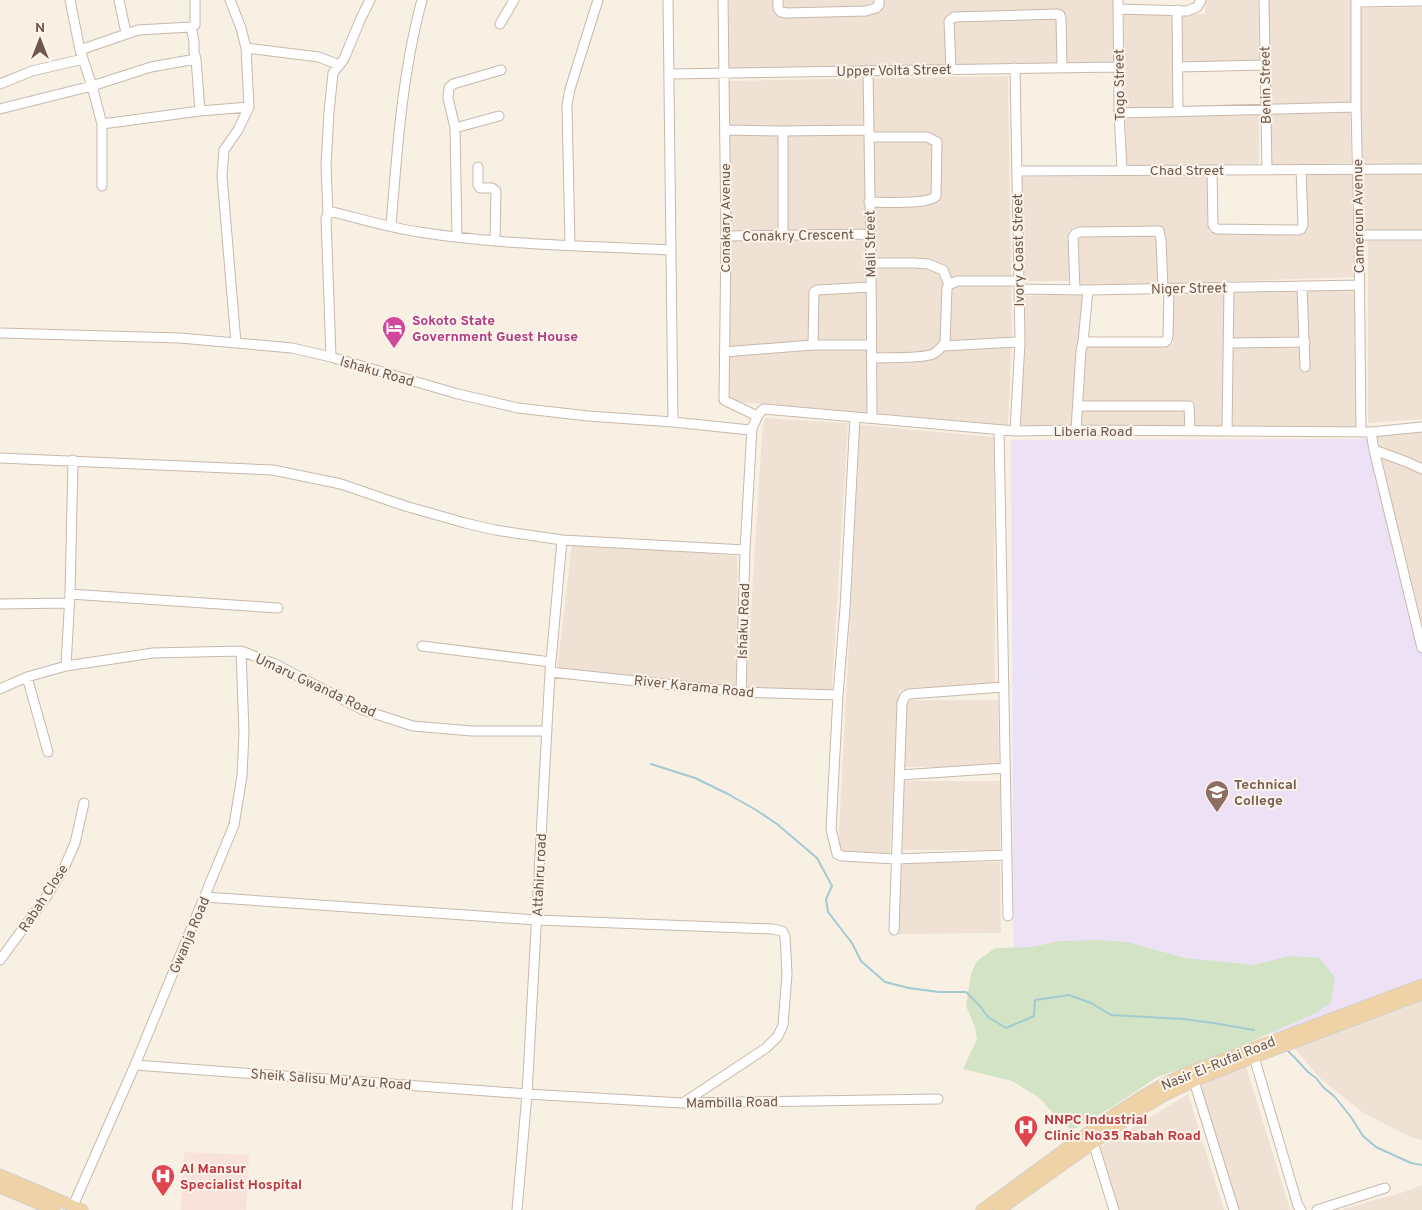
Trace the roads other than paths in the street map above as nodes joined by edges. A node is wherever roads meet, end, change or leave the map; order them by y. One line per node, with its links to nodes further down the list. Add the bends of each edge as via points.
1 (70, 0): 23 (street)
2 (119, 0): 21 (street)
3 (195, 0): 20 (street, via 195,25)
4 (230, 0): 22 (street)
5 (370, 0): 25 (street)
6 (422, 0): 62 (street, via 400,125)
7 (514, 0): 19 (street)
8 (598, 0): 70 (street, via 567,105)
9 (668, 0): 35 (street)
10 (723, 0): 34 (street, Conakary Avenue)
11 (778, 0): 12 (street, via 778,8 787,13 866,10 876,8)
12 (879, 0)
13 (1200, 0): 18 (street, via 1197,7)
14 (1264, 0): 26 (street, Benin Street)
15 (1356, 1): 16 (street); 40 (street, Cameroun Avenue)
16 (1422, 1)
17 (1118, 5): 18 (street); 28 (street, Togo Street)
18 (1177, 10): 29 (street)
19 (500, 24)
20 (191, 27): 21 (street); 24 (street)
21 (126, 33): 23 (street)
22 (246, 48): 25 (street, via 319,57); 39 (street)
23 (82, 54): 36 (street); 37 (street)
24 (196, 59): 37 (street, via 151,67); 42 (street)
25 (339, 65): 61 (street, via 333,73 329,112)
26 (1265, 65): 29 (street); 41 (street, Benin Street)
27 (1062, 67): 28 (street, Upper Volta Street); 30 (street, Upper Volta Street); 31 (street, via 1058,14 951,18)
28 (1119, 67): 44 (street, Togo Street)
29 (1178, 67): 43 (street)
30 (1015, 68): 31 (street, Upper Volta Street); 58 (street, Ivory Coast Street)
31 (951, 69): 33 (street, Upper Volta Street)
32 (501, 70): 47 (street, via 449,88)
33 (868, 70): 34 (street, Upper Volta Street); 50 (street, Mali Street)
34 (724, 73): 35 (street, Upper Volta Street); 48 (street, Conakary Avenue)
35 (669, 74): 71 (street)
36 (0, 84)
37 (92, 86): 38 (street); 46 (street)
38 (1, 106)
39 (248, 107): 42 (street); 86 (street, via 224,150 222,176)
40 (1356, 107): 41 (street); 53 (street, Cameroun Avenue)
41 (1266, 109): 43 (street); 57 (street, Benin Street)
42 (200, 111): 46 (street)
43 (1178, 112): 44 (street)
44 (1119, 113): 55 (street, Togo Street)
45 (499, 116): 47 (street)
46 (102, 124): 59 (street)
47 (455, 128): 68 (street)
48 (725, 130): 49 (street); 66 (street, Conakary Avenue)
49 (783, 131): 50 (street); 64 (street)
50 (868, 134): 60 (street, Mali Street); 60 (street, via 927,137 937,142 934,199)
51 (478, 167): 69 (street, via 480,188 496,191)
52 (1301, 169): 53 (street, Chad Street); 56 (street, via 1303,225 1298,230 1215,228); 57 (street, Chad Street)
53 (1358, 169): 54 (street, Chad Street); 65 (street, Cameroun Avenue)
54 (1422, 169)
55 (1122, 170): 56 (street, Chad Street); 58 (street, Chad Street)
56 (1212, 170): 57 (street, Chad Street)
57 (1266, 170)
58 (1017, 171): 74 (street, Ivory Coast Street)
59 (102, 186)
60 (869, 202): 63 (street, Mali Street)
61 (328, 214): 62 (street, via 333,212); 92 (street)
62 (391, 226): 68 (street)
63 (870, 234): 64 (street, Conakry Crescent); 72 (street, Mali Street)
64 (783, 235): 66 (street, Conakry Crescent)
65 (1359, 235): 67 (street); 75 (street, Cameroun Avenue)
66 (726, 236): 91 (street, Conakary Avenue)
67 (1422, 236)
68 (457, 237): 69 (street)
69 (495, 241): 70 (street)
70 (570, 245): 71 (street)
71 (670, 250): 100 (street)
72 (871, 264): 73 (street, via 928,264 943,270); 77 (street, Mali Street)
73 (949, 285): 74 (street, Niger Street, via 956,282); 90 (street, via 945,342)
74 (1019, 285): 80 (street, Niger Street); 83 (street, Ivory Coast Street)
75 (1359, 285): 76 (street, Niger Street); 108 (street, Cameroun Avenue)
76 (1302, 286): 78 (street, Niger Street); 85 (street)
77 (870, 287): 88 (street, via 814,292); 89 (street, Mali Street)
78 (1229, 287): 79 (street, Niger Street); 87 (street)
79 (1166, 288): 80 (street, via 1159,231 1080,232 1074,237); 81 (street, Niger Street); 84 (street, via 1168,336 1165,342)
80 (1075, 290): 81 (street, Niger Street)
81 (1088, 290): 84 (street)
82 (0, 333): 86 (street, Ishaku Road, via 180,338)
83 (1020, 342): 90 (street); 105 (street, Ivory Coast Street)
84 (1083, 342): 95 (street)
85 (1305, 342): 87 (street); 94 (street)
86 (236, 343): 92 (street, Ishaku Road, via 292,348)
87 (1228, 344): 107 (street)
88 (813, 345): 89 (street); 91 (street)
89 (871, 345): 93 (street, Mali Street)
90 (942, 346): 93 (street, via 933,354 922,356)
91 (724, 352): 97 (street, Conakary Avenue, via 724,400)
92 (331, 357): 100 (street, Ishaku Road, via 518,408)
93 (872, 358): 99 (street, Mali Street)
94 (1305, 367)
95 (1078, 406): 104 (street); 106 (street, via 1189,406)
96 (764, 409): 97 (street, Ishaku Road); 98 (street, Liberia Road)
97 (757, 416): 102 (street, Ishaku Road)
98 (855, 416): 99 (street, Liberia Road); 128 (street)
99 (872, 418): 103 (street, Liberia Road)
100 (673, 422): 102 (street, Ishaku Road)
101 (1422, 426): 108 (street, Liberia Road)
102 (752, 428): 114 (street, Ishaku Road)
103 (999, 430): 105 (street, Liberia Road); 125 (street)
104 (1076, 430): 105 (street, Liberia Road); 106 (street, Liberia Road)
105 (1015, 431)
106 (1190, 431): 107 (street, Liberia Road)
107 (1227, 431): 108 (street, Liberia Road)
108 (1366, 432): 109 (street, Cameroun Avenue)
109 (1374, 450): 112 (street); 118 (street, Cameroun Avenue)
110 (0, 458): 111 (street)
111 (73, 460): 113 (street, via 273,470 341,484 465,523); 115 (street)
112 (1422, 470)
113 (562, 540): 114 (street); 123 (street, Attahiru road)
114 (745, 550): 127 (street, Ishaku Road)
115 (69, 598): 116 (street); 117 (street); 122 (street)
116 (0, 604)
117 (278, 608)
118 (1421, 638): 120 (street, Cameroun Avenue)
119 (422, 646): 123 (street, River Karama Road)
120 (1422, 648)
121 (242, 651): 122 (street, Umaru Gwanda Road, via 153,653); 129 (street, Umaru Gwanda Road, via 275,664 363,710 413,726 472,731); 136 (street, Gwanja Road, via 242,776 234,825)
122 (66, 666): 124 (street, Umaru Gwanda Road)
123 (550, 667): 127 (street, River Karama Road); 129 (street, Attahiru road)
124 (27, 677): 126 (street, Umaru Gwanda Road); 130 (street)
125 (1004, 687): 131 (street); 132 (street, via 905,696 902,703)
126 (0, 689)
127 (741, 692): 128 (street, River Karama Road)
128 (838, 695): 135 (street, via 831,829 837,854)
129 (547, 731): 138 (street, Attahiru road)
130 (48, 752)
131 (1005, 768): 132 (street); 134 (street)
132 (900, 775): 135 (street)
133 (84, 803): 140 (street, Rabah Close, via 75,843 64,868)
134 (1007, 855): 135 (street); 137 (street)
135 (895, 858): 139 (street)
136 (205, 897): 138 (street); 145 (street, Gwanja Road)
137 (1008, 916)
138 (537, 920): 147 (street, Attahiru road); 149 (street, via 773,928 782,931 787,974 783,1025 778,1036 766,1048)
139 (894, 930)
140 (0, 960)
141 (1422, 985): 143 (main road, Nasir El-Rufai Road)
142 (1422, 994): 143 (main road, Nasir El-Rufai Road)
143 (1330, 1024): 144 (main road, Nasir El-Rufai Road); 157 (main road, Nasir El-Rufai Road, via 1192,1071 1159,1086)
144 (1254, 1057): 146 (main road, Nasir El-Rufai Road); 161 (street)
145 (135, 1065): 147 (street, Sheik Salisu Mu'Azu Road); 154 (street, Gwanja Road)
146 (1194, 1081): 150 (main road, Nasir El-Rufai Road, via 1138,1111); 160 (street)
147 (527, 1094): 149 (street, Mambilla Road); 156 (street, Attahiru road)
148 (938, 1099): 149 (street, Mambilla Road)
149 (682, 1103)
150 (1093, 1142): 158 (main road, Nasir El-Rufai Road); 159 (street)
151 (0, 1175): 154 (main road)
152 (0, 1187): 155 (main road)
153 (1386, 1188): 162 (street)
154 (78, 1208)
155 (54, 1210)
156 (518, 1210)
157 (982, 1210)
158 (999, 1210)
159 (1114, 1210)
160 (1234, 1210)
161 (1301, 1210)
162 (1317, 1210)

